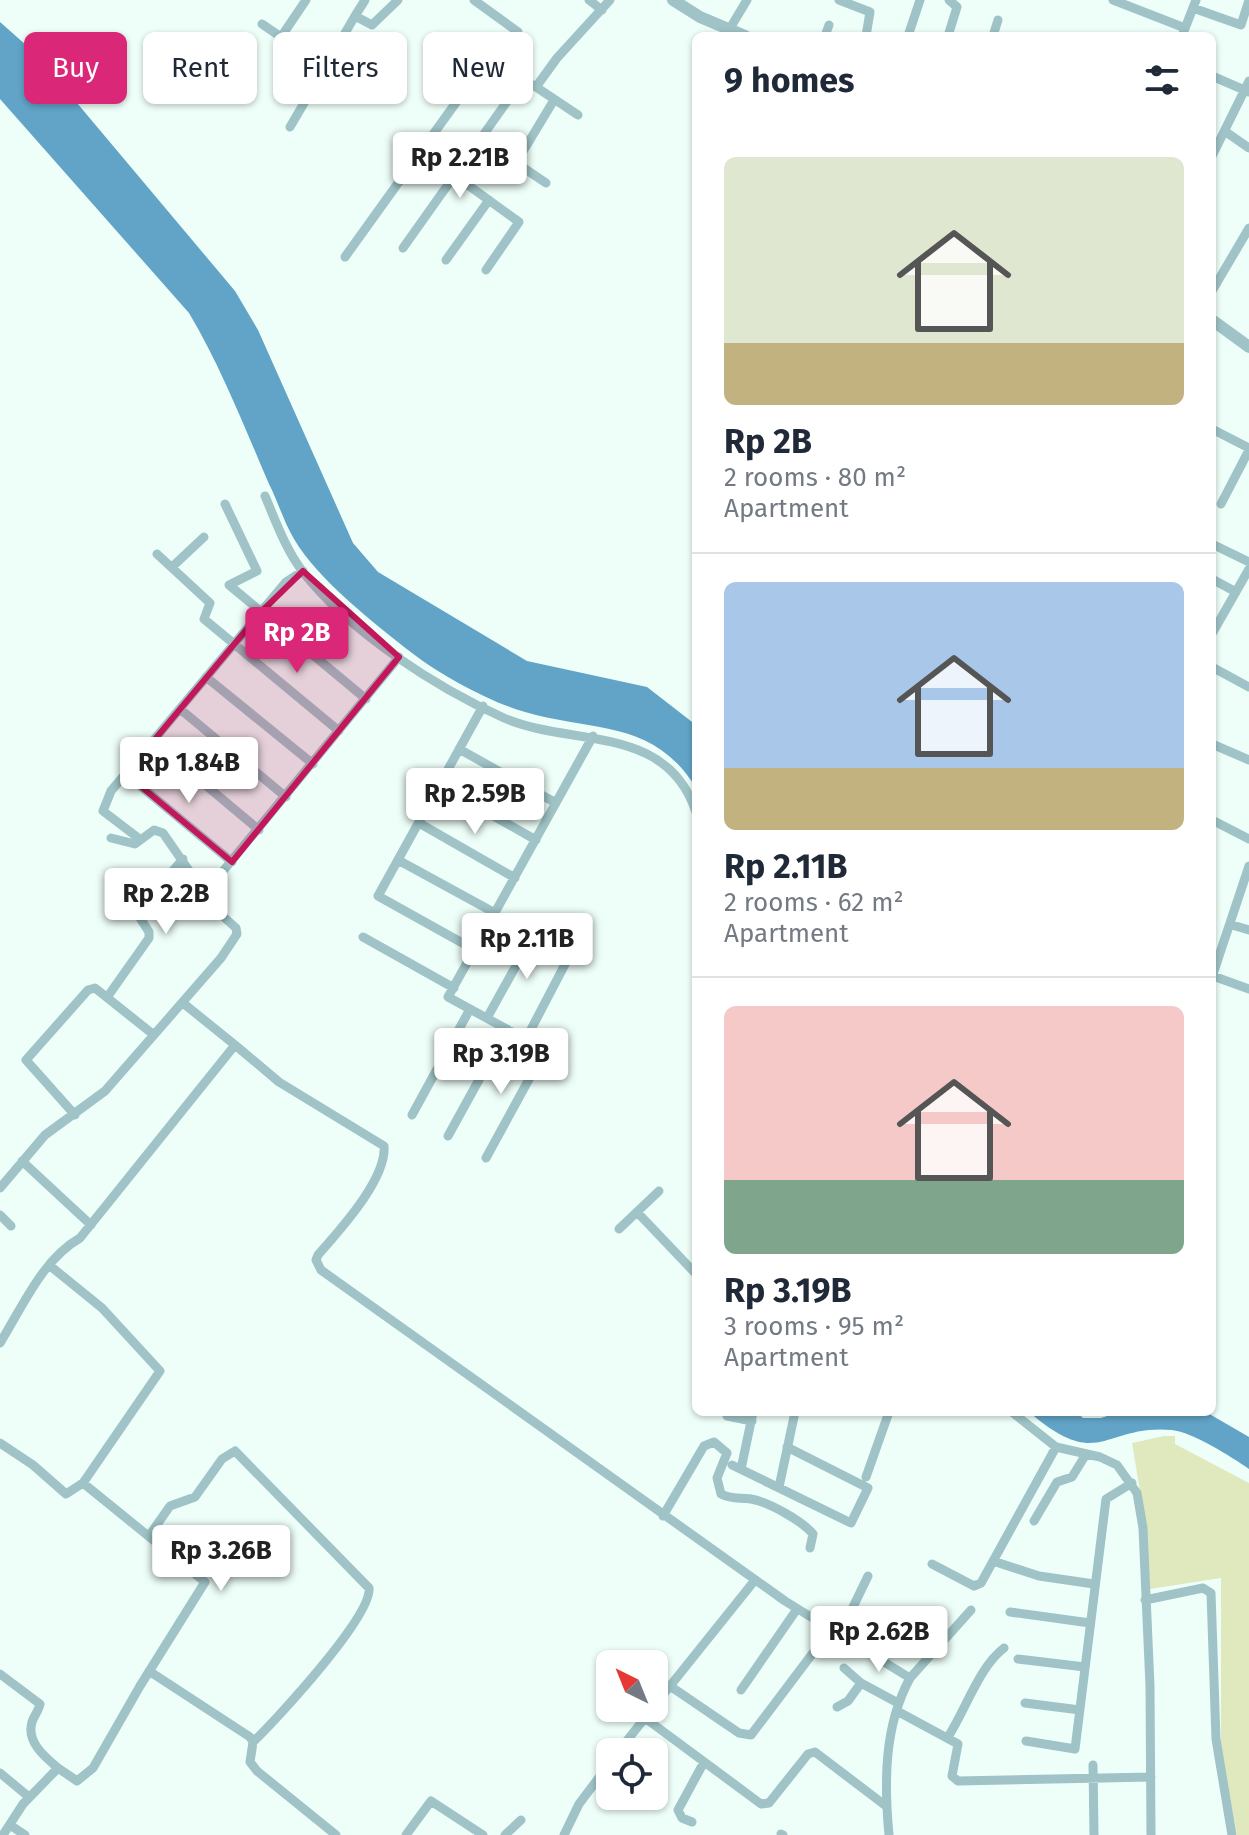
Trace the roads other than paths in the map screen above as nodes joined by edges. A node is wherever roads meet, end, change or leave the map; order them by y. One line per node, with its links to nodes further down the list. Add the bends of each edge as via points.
1 (306, 0): 22 (street)
2 (365, 0): 16 (street)
3 (398, 0): 16 (street, via 374,24)
4 (474, 0): 23 (street)
5 (589, 0): 15 (street)
6 (610, 0): 15 (street)
7 (747, 0): 20 (street)
8 (839, 0): 26 (street, via 870,12)
9 (920, 0): 27 (street)
10 (949, 0): 28 (street, via 957,7)
11 (1113, 0): 30 (street)
12 (1249, 0): 14 (street, via 1241,25)
13 (681, 2): 20 (street)
14 (1195, 4): 30 (street)
15 (602, 10): 33 (street)
16 (355, 16): 39 (street)
17 (998, 20): 29 (street)
18 (262, 24): 21 (street)
19 (829, 25): 25 (street)
20 (729, 30): 24 (street)
21 (274, 32)
22 (284, 32)
23 (518, 32)
24 (734, 32)
25 (826, 32)
26 (867, 32)
27 (909, 32)
28 (949, 32)
29 (994, 32)
30 (1184, 32)
31 (1216, 77): 34 (street)
32 (533, 85): 33 (street)
33 (536, 87): 35 (street)
34 (1248, 88): 40 (street)
35 (554, 100): 38 (street); 45 (street)
36 (455, 104): 44 (street)
37 (506, 104): 41 (street)
38 (578, 115)
39 (290, 127)
40 (1226, 132): 42 (street); 43 (street)
41 (481, 139): 45 (street); 46 (street)
42 (1249, 148)
43 (1216, 149)
44 (421, 151): 46 (street); 51 (street)
45 (516, 163): 47 (street)
46 (455, 176): 48 (street); 50 (street)
47 (546, 183)
48 (489, 200): 52 (street); 53 (street, via 519,222)
49 (1247, 235): 54 (street)
50 (403, 248)
51 (345, 257)
52 (446, 260)
53 (486, 270)
54 (1216, 285)
55 (1216, 323): 56 (street)
56 (1249, 347)
57 (1216, 432): 58 (street)
58 (1249, 449): 61 (street)
59 (265, 496): 68 (street)
60 (225, 504): 71 (street, via 257,571 229,585)
61 (1221, 504)
62 (204, 537): 66 (street)
63 (1216, 546): 65 (street)
64 (157, 554): 66 (street)
65 (1249, 562)
66 (172, 567): 73 (street, via 210,603 204,619)
67 (1249, 569): 70 (street)
68 (303, 571): 71 (street, via 286,582); 74 (street, via 338,608)
69 (1216, 581): 70 (street)
70 (1236, 592): 72 (street)
71 (261, 612): 73 (street); 78 (street)
72 (1216, 627)
73 (234, 644): 76 (street); 81 (street)
74 (399, 657): 78 (street); 79 (street)
75 (1216, 669): 77 (street)
76 (206, 677): 80 (street); 87 (street)
77 (1249, 687)
78 (366, 699): 81 (street)
79 (483, 706): 82 (street, via 512,721); 85 (street)
80 (180, 709): 83 (street); 90 (street)
81 (339, 731): 87 (street)
82 (593, 736): 91 (street); 92 (street, via 656,760 674,775)
83 (153, 741): 88 (street); 95 (street)
84 (1216, 746): 86 (street)
85 (459, 749): 89 (street); 91 (street)
86 (1249, 760)
87 (313, 764): 90 (street)
88 (126, 774): 96 (street, via 103,811); 102 (street)
89 (439, 785): 94 (street); 99 (street)
90 (286, 797): 95 (street)
91 (556, 803): 99 (street)
92 (692, 805)
93 (1216, 822): 98 (street)
94 (419, 823): 101 (street); 104 (street)
95 (259, 830): 102 (street)
96 (137, 837)
97 (111, 838): 100 (street, via 135,844 157,830)
98 (1249, 839)
99 (536, 840): 104 (street)
100 (183, 859): 105 (street); 117 (street, via 138,911 149,938)
101 (398, 860): 106 (street); 112 (street, via 378,896)
102 (232, 862): 105 (street)
103 (1249, 868): 107 (street)
104 (515, 878): 106 (street)
105 (205, 893): 118 (street, via 237,934)
106 (495, 913): 112 (street)
107 (1232, 925): 109 (street); 113 (street)
108 (537, 928): 120 (street)
109 (1249, 930)
110 (363, 937): 115 (street)
111 (573, 949): 123 (street)
112 (475, 950): 115 (street)
113 (1216, 968)
114 (1216, 977): 116 (street)
115 (454, 988): 119 (street, via 448,997)
116 (1249, 989)
117 (108, 996): 122 (street); 125 (street, via 88,990 26,1058)
118 (183, 1003): 122 (street); 124 (street)
119 (470, 1009): 120 (street); 126 (street)
120 (487, 1018): 121 (street)
121 (507, 1029): 123 (street); 127 (street)
122 (154, 1035): 125 (street, via 105,1091)
123 (526, 1039): 128 (street, via 545,1050)
124 (235, 1045): 135 (street); 154 (street, via 279,1082 384,1146 370,1186 318,1255 321,1270)
125 (75, 1115): 129 (street, via 45,1135)
126 (412, 1115)
127 (448, 1136)
128 (486, 1158)
129 (22, 1161): 130 (street); 135 (street)
130 (4, 1175): 131 (street)
131 (0, 1188)
132 (659, 1191): 133 (street)
133 (637, 1212): 137 (street); 139 (street)
134 (0, 1215): 136 (street)
135 (91, 1225): 138 (street)
136 (11, 1226)
137 (619, 1229)
138 (49, 1265): 140 (street); 151 (street, via 102,1308 160,1371)
139 (692, 1270)
140 (0, 1343)
141 (727, 1416): 142 (street)
142 (752, 1416): 153 (street, via 736,1467)
143 (794, 1416): 147 (street)
144 (888, 1416): 150 (street)
145 (1017, 1416): 148 (street)
146 (0, 1443): 151 (street, via 66,1494)
147 (787, 1447): 153 (street); 153 (street, via 868,1488 851,1523)
148 (1056, 1447): 149 (street); 158 (street)
149 (1085, 1456): 152 (street, via 1108,1460); 155 (street, via 1072,1477 1057,1482)
150 (866, 1477)
151 (83, 1483): 156 (street)
152 (1132, 1483): 162 (street, via 1106,1499); 163 (street, via 1142,1516)
153 (779, 1487)
154 (663, 1516): 157 (street, via 704,1446 714,1442 727,1453 717,1478 721,1494 757,1501 803,1525 813,1534); 161 (street)
155 (1034, 1521)
156 (149, 1536): 173 (street, via 206,1585); 189 (street, via 170,1506 195,1497 222,1459 235,1451 369,1588 367,1602 334,1651)
157 (810, 1548)
158 (993, 1561): 159 (street, via 974,1586); 162 (street, via 1039,1576)
159 (932, 1564)
160 (868, 1576): 168 (street)
161 (755, 1580): 164 (street); 177 (street)
162 (1094, 1584): 167 (street)
163 (1145, 1600): 194 (street); 212 (street, via 1203,1588 1211,1593 1216,1739)
164 (797, 1609): 168 (street); 179 (street)
165 (971, 1610): 175 (street)
166 (1010, 1612): 167 (street)
167 (1090, 1623): 171 (street)
168 (836, 1631): 175 (street); 177 (street, via 751,1735 739,1733)
169 (1004, 1648): 186 (street, via 986,1662)
170 (1018, 1659): 171 (street)
171 (1085, 1667): 183 (street)
172 (844, 1668): 176 (street)
173 (149, 1671): 189 (street); 192 (street, via 93,1768 77,1781)
174 (0, 1674): 192 (street, via 40,1704 31,1724 32,1738)
175 (910, 1678): 182 (street)
176 (861, 1683): 181 (street); 182 (street)
177 (670, 1686): 178 (street)
178 (668, 1688)
179 (741, 1690)
180 (1025, 1703): 183 (street)
181 (837, 1707)
182 (898, 1707): 186 (street); 198 (street, via 888,1752)
183 (1080, 1710): 188 (street, via 1075,1749)
184 (642, 1722): 187 (street)
185 (650, 1722): 190 (street)
186 (948, 1737): 195 (street, via 958,1744 952,1776 958,1781)
187 (629, 1738)
188 (1026, 1741)
189 (253, 1742): 204 (street, via 250,1762 257,1771)
190 (704, 1762): 198 (street, via 765,1805 815,1752); 200 (street, via 678,1810)
191 (1093, 1765): 195 (street)
192 (58, 1768): 197 (street)
193 (0, 1773): 197 (street)
194 (1151, 1777): 195 (street); 211 (street)
195 (1093, 1778): 210 (street)
196 (596, 1782): 208 (street)
197 (29, 1797): 201 (street)
198 (886, 1806): 209 (street)
199 (521, 1820): 207 (street)
200 (692, 1822)
201 (10, 1825): 202 (street); 203 (street)
202 (3, 1835)
203 (25, 1835)
204 (336, 1835)
205 (406, 1835): 206 (street, via 431,1801)
206 (483, 1835)
207 (505, 1835)
208 (564, 1835)
209 (889, 1835)
210 (1094, 1835)
211 (1151, 1835)
212 (1232, 1835)

